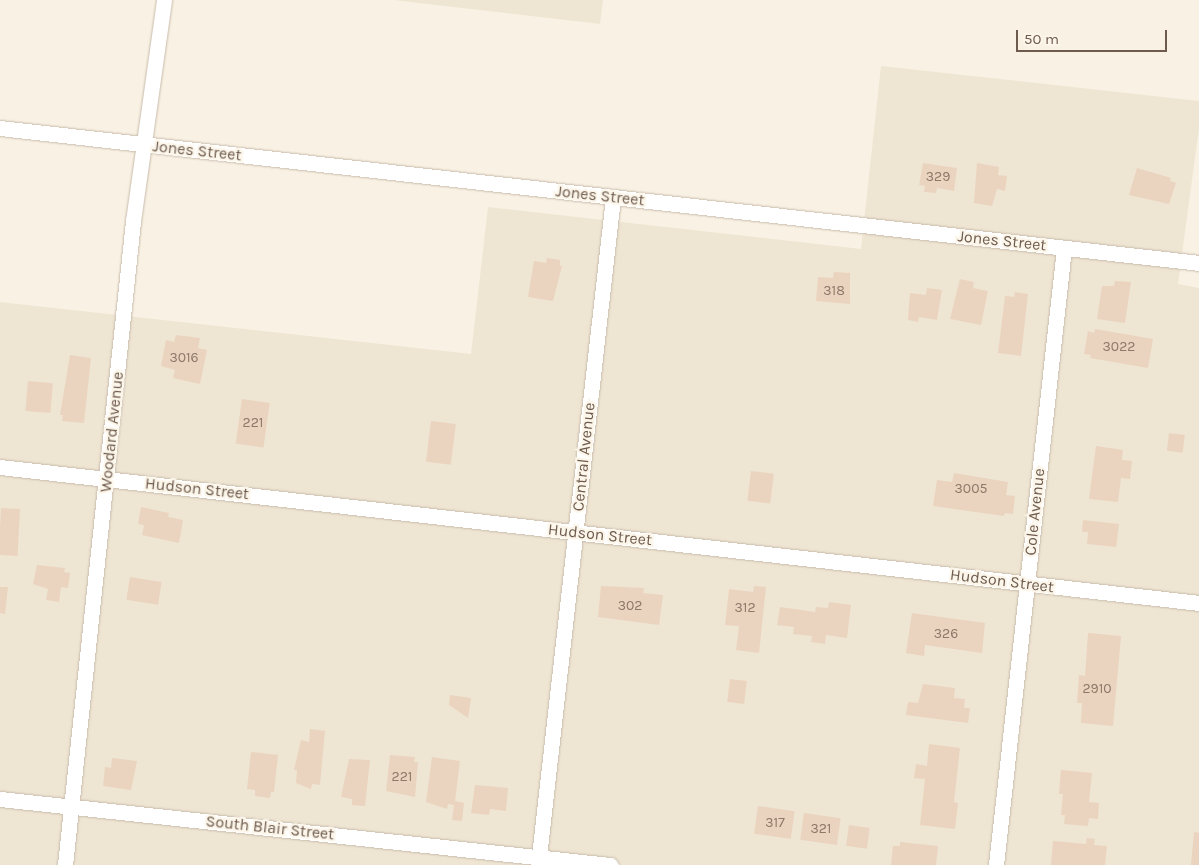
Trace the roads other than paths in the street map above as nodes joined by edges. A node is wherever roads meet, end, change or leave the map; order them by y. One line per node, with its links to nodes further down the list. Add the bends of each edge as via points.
1 (164, 0): 3 (street, Woodard Avenue)
2 (0, 128): 3 (street, Jones Street)
3 (142, 144): 4 (street, Jones Street); 8 (street, Woodard Avenue)
4 (613, 197): 5 (street, Jones Street); 9 (street, Central Avenue)
5 (1064, 248): 6 (street, Jones Street); 10 (street, Cole Avenue)
6 (1199, 263)
7 (0, 467): 8 (street, Hudson Street)
8 (108, 479): 9 (street, Hudson Street); 13 (street, Woodard Avenue)
9 (576, 532): 10 (street, Hudson Street); 14 (street, Central Avenue)
10 (1027, 584): 11 (street, Hudson Street); 17 (street, Cole Avenue)
11 (1199, 604)
12 (0, 799): 13 (street, South Blair Street)
13 (69, 807): 14 (street, South Blair Street); 15 (street, Woodard Avenue)
14 (539, 861): 16 (street, South Blair Street)
15 (65, 865)
16 (610, 865)
17 (996, 865)

